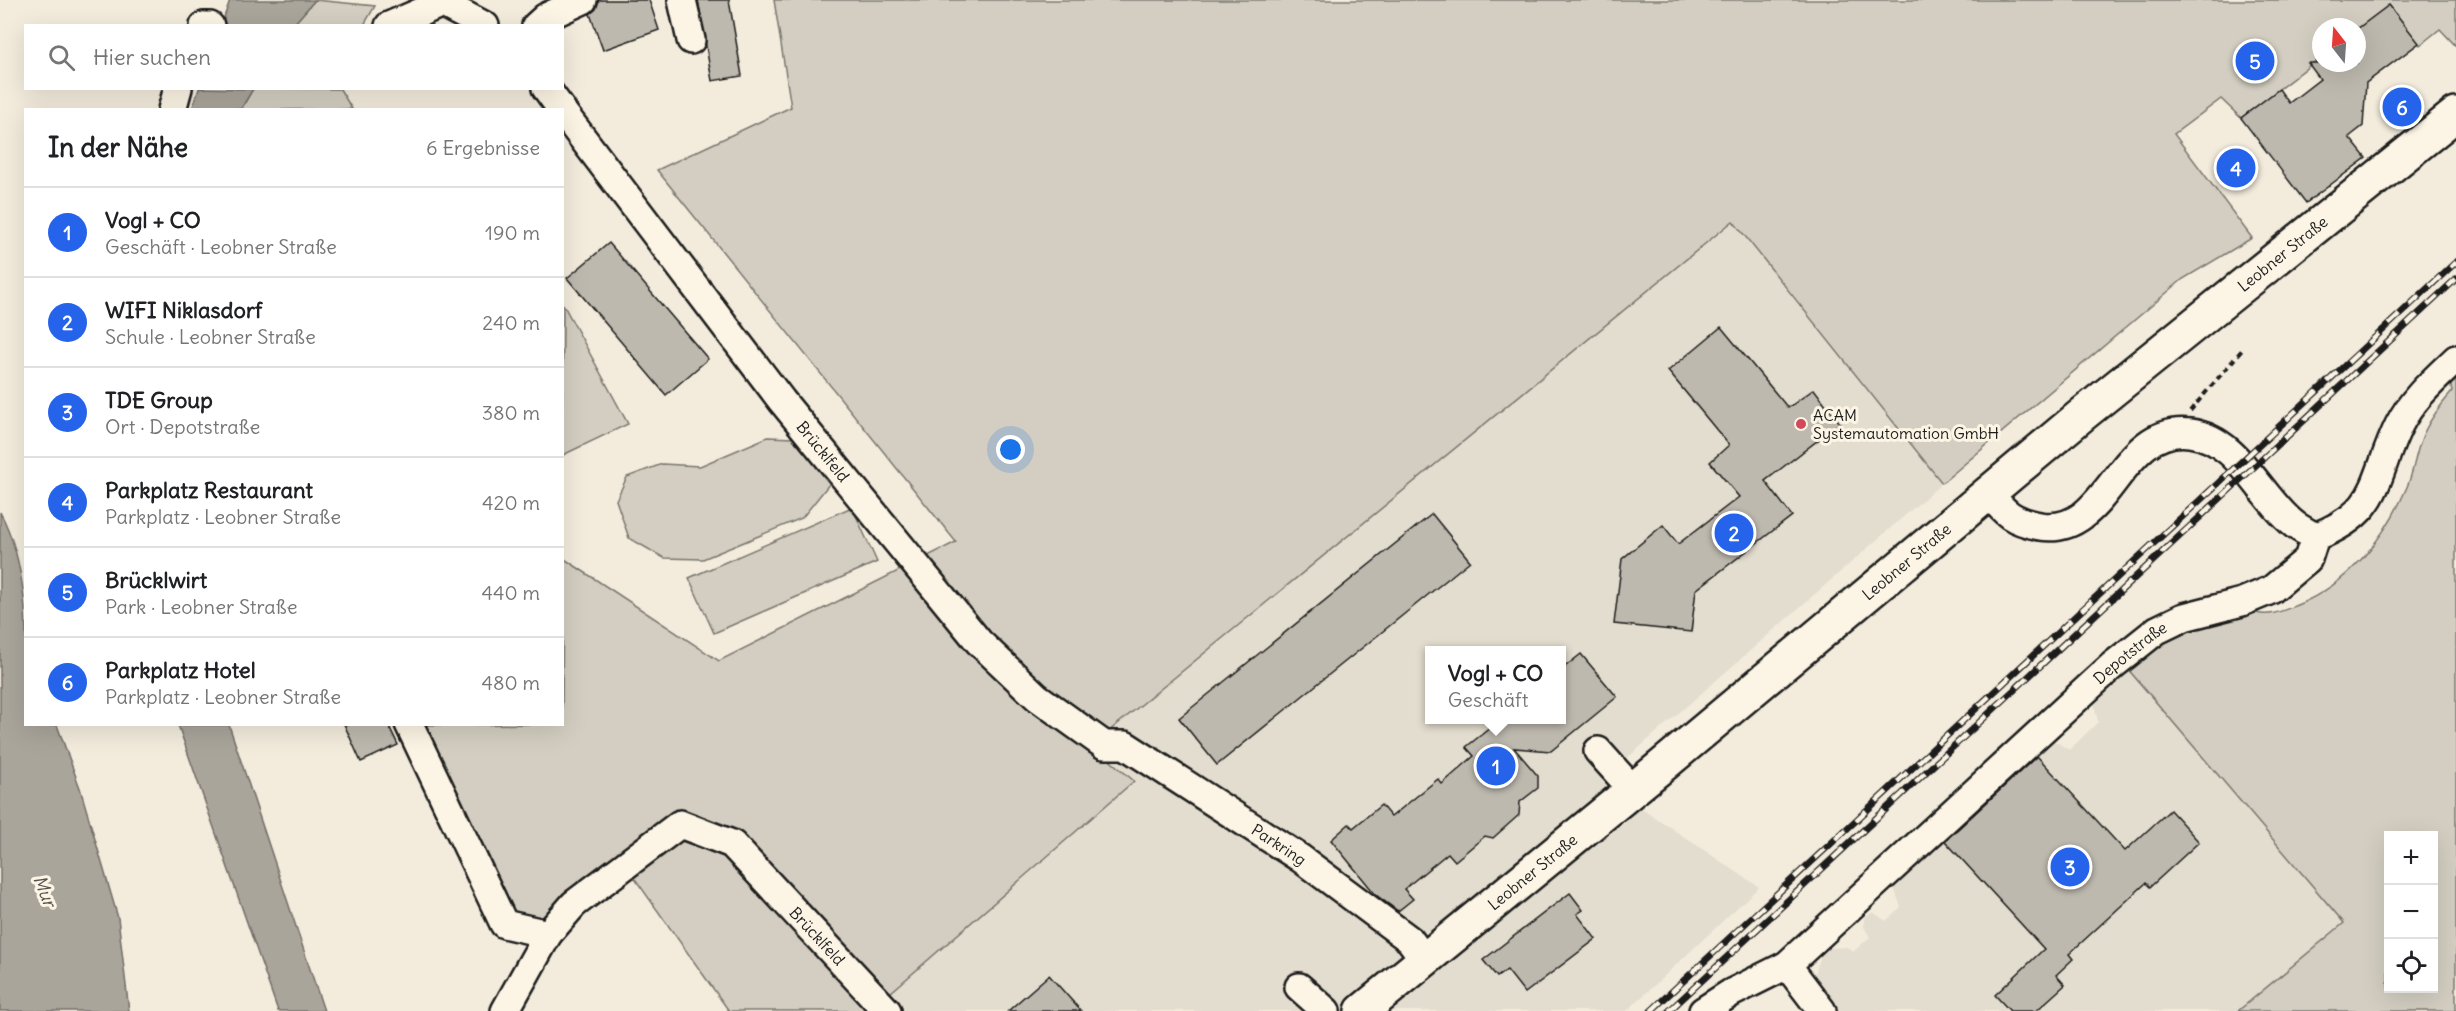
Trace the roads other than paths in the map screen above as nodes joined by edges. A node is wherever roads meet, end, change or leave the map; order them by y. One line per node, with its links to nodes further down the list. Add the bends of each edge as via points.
1 (583, 0): 6 (street)
2 (682, 0): 7 (street)
3 (439, 1): 4 (street); 5 (street)
4 (394, 24)
5 (481, 24)
6 (538, 24)
7 (691, 40)
8 (177, 90): 10 (street)
9 (547, 90): 11 (street, Brücklfeld)
10 (173, 108)
11 (561, 108)
12 (564, 113): 18 (street, Brücklfeld, via 782,401 980,642 1037,697 1104,745)
13 (2456, 114): 15 (main road, Leobner Straße)
14 (2456, 359): 16 (street, via 2418,396 2399,425 2368,500 2340,527)
15 (1989, 493): 16 (street, via 2005,514 2032,524 2056,528 2078,522 2144,447 2170,434 2190,433 2213,441 2234,457 2294,524); 20 (main road, Leobner Straße)
16 (2315, 537): 23 (street, Depotstraße, via 2308,559 2271,590 2184,617 2157,630 2113,665)
17 (411, 726): 21 (street, via 504,924)
18 (1125, 745): 22 (street, Parkring, via 1300,858 1410,940)
19 (1598, 751): 20 (street)
20 (1633, 789): 22 (main road, Leobner Straße)
21 (549, 933): 25 (street, Brücklfeld); 26 (street, Brücklfeld, via 574,904 680,824 732,844)
22 (1424, 959): 28 (main road, Leobner Straße)
23 (1787, 965): 29 (street, Depotstraße); 30 (street)
24 (1299, 987): 27 (street)
25 (505, 1011)
26 (887, 1011)
27 (1326, 1011)
28 (1362, 1011)
29 (1703, 1011)
30 (1822, 1011)

